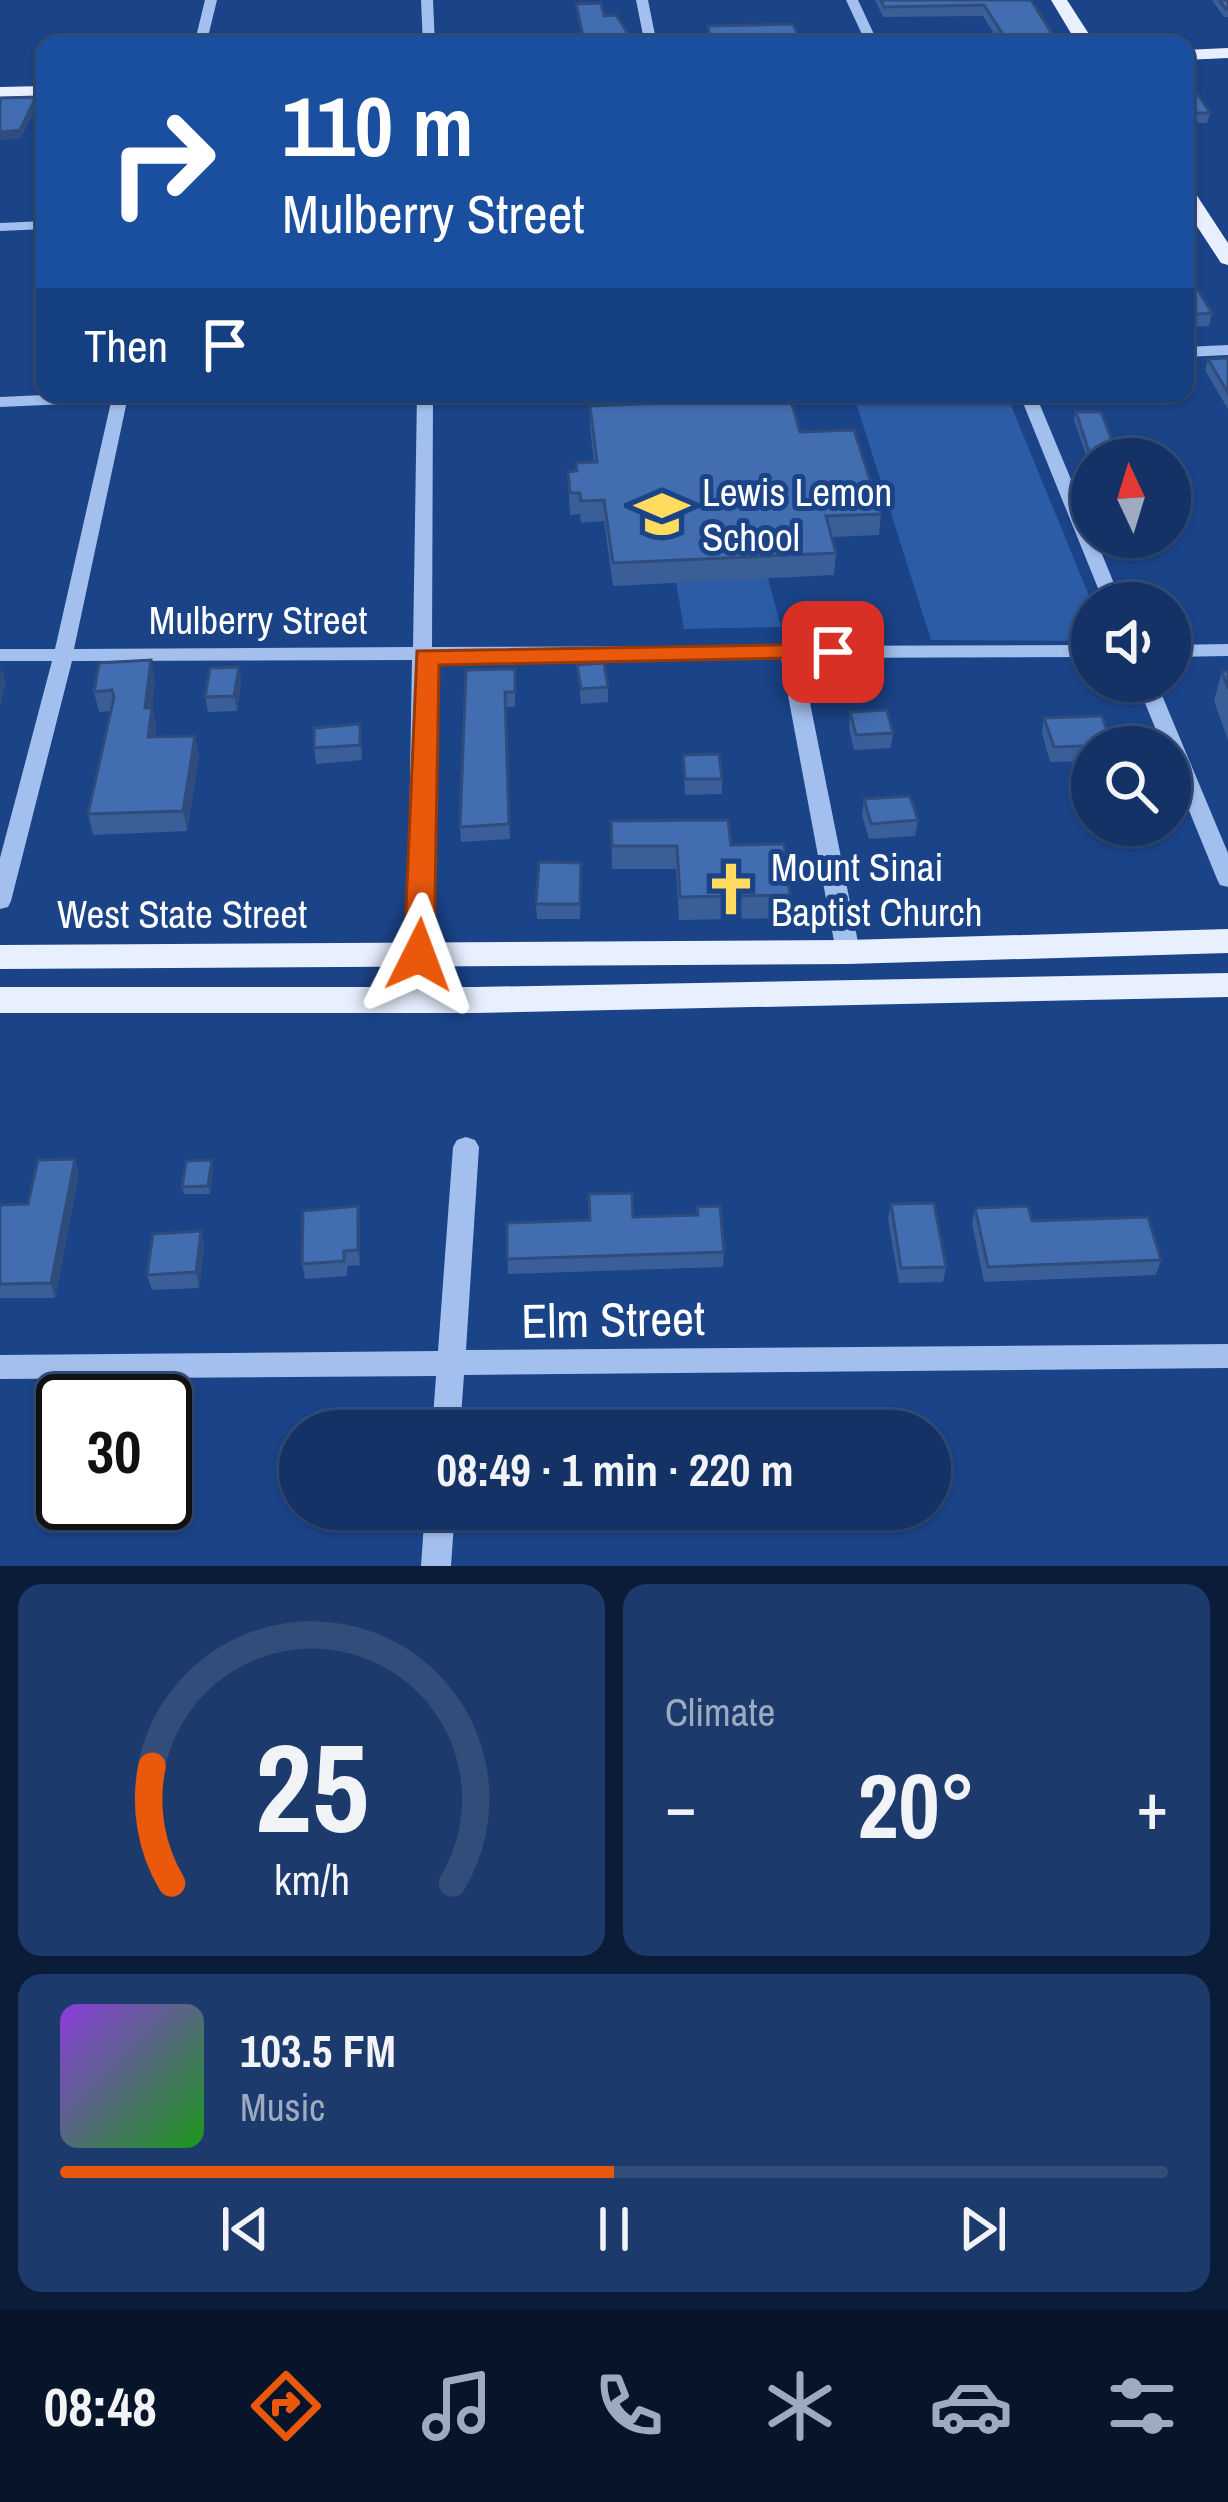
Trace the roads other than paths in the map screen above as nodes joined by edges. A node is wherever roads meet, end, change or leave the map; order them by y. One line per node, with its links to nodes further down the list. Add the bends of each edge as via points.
1 (211, 0): 6 (street)
2 (427, 0): 7 (street)
3 (642, 0): 8 (street)
4 (852, 0): 9 (street)
5 (1059, 0): 10 (main road)
6 (202, 36)
7 (429, 36)
8 (649, 36)
9 (869, 36)
10 (1082, 36)
11 (1228, 53): 12 (main road)
12 (1194, 55)
13 (36, 91): 14 (main road)
14 (0, 92)
15 (1194, 206): 18 (main road)
16 (36, 225): 17 (street)
17 (0, 226)
18 (1228, 260)
19 (1228, 350): 20 (street)
20 (1194, 352)
21 (36, 400): 22 (street)
22 (0, 402)
23 (118, 402): 32 (street)
24 (425, 402): 33 (street)
25 (1031, 402): 26 (street)
26 (1104, 582)
27 (1228, 650): 29 (street)
28 (1071, 651): 30 (street, Mulberry Street)
29 (1191, 651)
30 (790, 652): 33 (street, Mulberry Street); 38 (street)
31 (0, 656): 32 (street, Mulberry Street)
32 (63, 656): 33 (street, Mulberry Street); 36 (street)
33 (426, 657): 39 (street)
34 (1155, 702): 35 (street)
35 (1228, 879)
36 (0, 901)
37 (1228, 941): 38 (main road, West State Street)
38 (848, 952): 39 (main road, West State Street)
39 (419, 955): 40 (main road, West State Street)
40 (0, 957)
41 (1228, 985): 42 (main road)
42 (0, 1000)
43 (466, 1147): 45 (street)
44 (1228, 1356): 45 (street, Elm Street)
45 (451, 1366): 46 (street, Elm Street); 47 (street)
46 (0, 1367)
47 (448, 1410)
48 (439, 1530): 49 (street)
49 (436, 1566)

